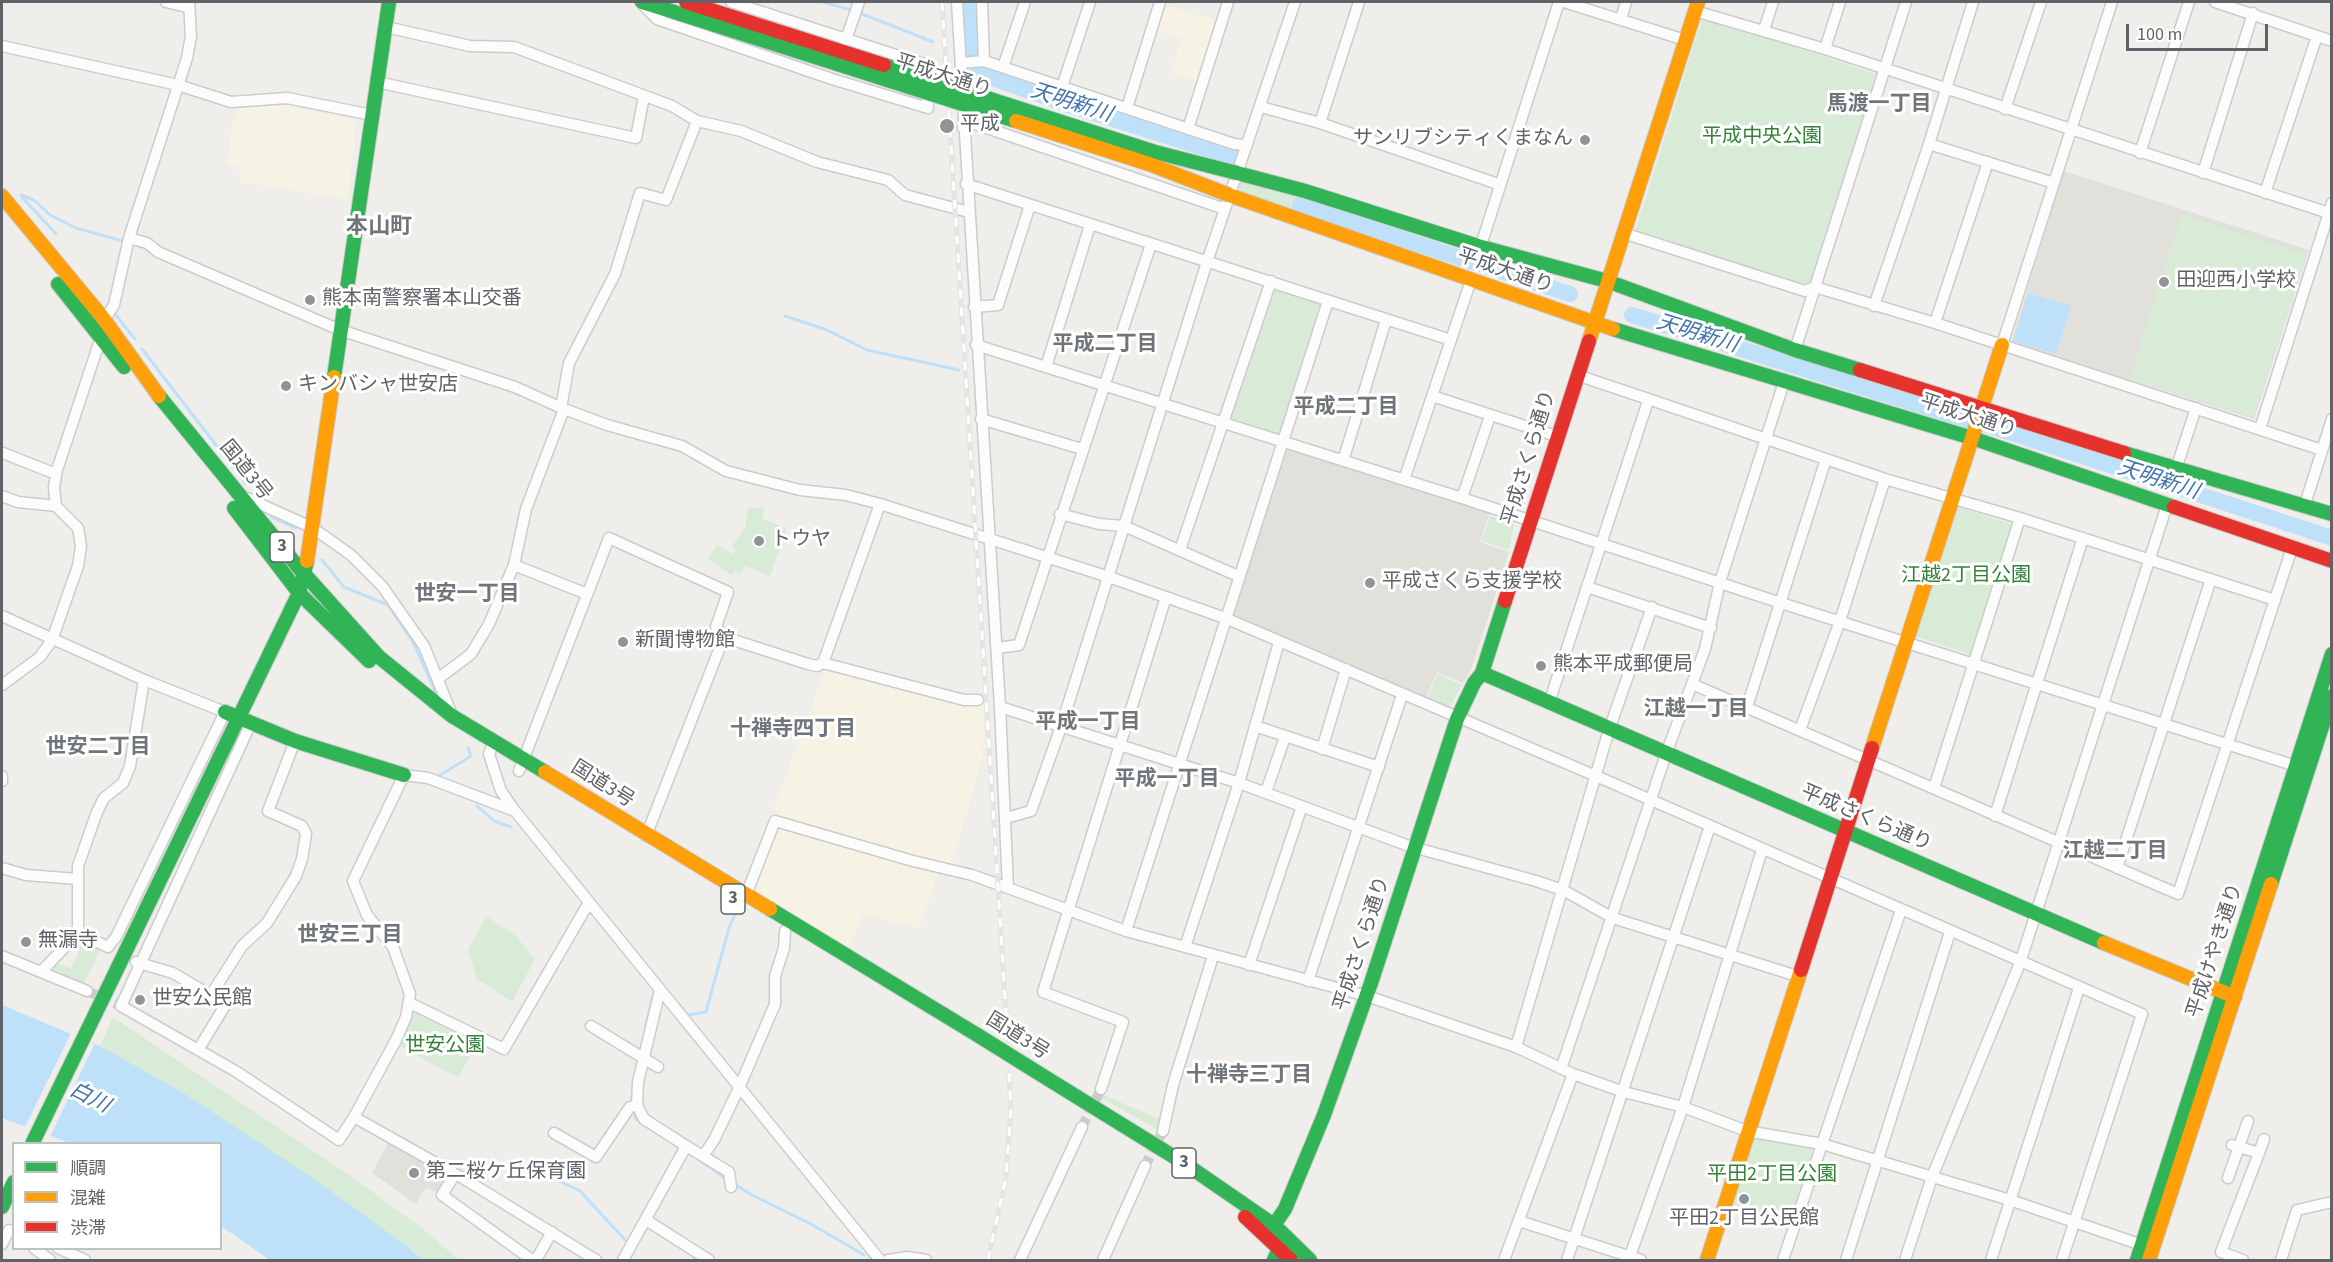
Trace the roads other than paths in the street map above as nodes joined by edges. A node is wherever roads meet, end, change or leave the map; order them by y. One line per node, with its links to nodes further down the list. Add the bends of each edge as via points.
1 (166, 2): 26 (street)
2 (389, 2): 30 (main road)
3 (641, 2): 42 (street, via 657,19); 67 (main road, 平成大通り, bridge, via 1152,165)
4 (686, 2): 61 (main road, 平成大通り, bridge, via 1144,149)
5 (731, 2): 33 (street)
6 (859, 2): 33 (street)
7 (957, 2): 39 (street)
8 (982, 2): 38 (street)
9 (1025, 2): 40 (street)
10 (1090, 2): 45 (street)
11 (1160, 2): 49 (street)
12 (1228, 2): 55 (street)
13 (1295, 2): 48 (street)
14 (1359, 2): 53 (street)
15 (1559, 2): 65 (street)
16 (1564, 2): 29 (street)
17 (1626, 2): 29 (street)
18 (1773, 2): 31 (street)
19 (1840, 2): 37 (street)
20 (1906, 2): 41 (street)
21 (1973, 2): 46 (street)
22 (2041, 2): 50 (street)
23 (2112, 2): 56 (street)
24 (2189, 2): 59 (street)
25 (2215, 2): 28 (street)
26 (188, 4): 44 (street, via 191,36)
27 (1696, 6): 31 (street); 34 (main road)
28 (2253, 13): 32 (street); 62 (street)
29 (1621, 19): 34 (street)
30 (386, 27): 43 (main road); 47 (street, via 470,46 514,47)
31 (1764, 30): 37 (street)
32 (2317, 36): 35 (street); 66 (street)
33 (846, 39): 42 (street); 42 (street, via 924,64 928,108)
34 (1685, 40): 75 (main road)
35 (2331, 40)
36 (2, 46): 44 (street)
37 (1825, 49): 41 (street)
38 (984, 61): 39 (street); 40 (street)
39 (961, 63): 54 (street)
40 (1003, 67): 45 (street)
41 (1884, 70): 46 (street); 83 (street)
42 (832, 79)
43 (377, 82): 47 (street, via 636,138); 51 (main road)
44 (178, 85): 51 (street, via 231,102 287,98); 76 (street)
45 (1062, 87): 49 (street)
46 (1945, 90): 50 (street); 57 (street)
47 (644, 96): 52 (street)
48 (1261, 107): 53 (street); 58 (street)
49 (1127, 108): 55 (street)
50 (2005, 109): 56 (street)
51 (372, 115): 91 (main road)
52 (697, 121): 73 (street, via 780,144 817,162 888,180 905,195); 105 (street, via 666,200 640,193 615,274 569,363)
53 (1320, 123): 65 (street)
54 (963, 128): 64 (street); 70 (street, via 969,122)
55 (1188, 129): 58 (street)
56 (2071, 130): 59 (street); 63 (street)
57 (1929, 144): 60 (street); 85 (street)
58 (1246, 145): 61 (street)
59 (2139, 153): 62 (street)
60 (1988, 162): 63 (street); 89 (street)
61 (1237, 173): 67 (street); 78 (main road, 平成大通り, via 1314,193)
62 (2203, 173): 66 (street)
63 (2054, 183): 95 (street)
64 (966, 184): 69 (street); 73 (street)
65 (1498, 184): 78 (street)
66 (2265, 193): 71 (street)
67 (1229, 195): 70 (street); 80 (main road, 平成大通り)
68 (2, 196): 87 (main road, 国道3号 / 3)
69 (1030, 205): 74 (street); 86 (street, via 998,305)
70 (1225, 209): 79 (street)
71 (2330, 210): 111 (street)
72 (2, 211): 92 (main road, 国道3号 / 3)
73 (969, 212): 86 (street)
74 (1090, 225): 77 (street); 97 (street)
75 (1623, 233): 82 (main road); 83 (street, via 1805,291)
76 (129, 238): 87 (street, via 114,305); 91 (street)
77 (1151, 244): 79 (street); 100 (street)
78 (1478, 246): 82 (main road, 平成大通り)
79 (1208, 261): 81 (street); 103 (street)
80 (1471, 280): 90 (main road, 平成大通り); 93 (street)
81 (1271, 281): 84 (street); 110 (street)
82 (1607, 281): 90 (main road, 平成さくら通り); 96 (main road, 平成大通り)
83 (1815, 288): 85 (street); 96 (street)
84 (1328, 301): 88 (street); 115 (street)
85 (1874, 306): 89 (street)
86 (974, 307): 94 (street)
87 (103, 318): 92 (street); 125 (main road, 国道3号 / 3, via 166,406)
88 (1386, 320): 93 (street); 120 (street)
89 (1935, 323): 95 (street)
90 (1594, 324): 98 (main road, 平成さくら通り); 99 (main road, 平成大通り)
91 (340, 330): 105 (street, via 515,387); 138 (main road)
92 (100, 339): 122 (street); 154 (main road, 国道3号 / 3)
93 (1451, 340): 101 (street)
94 (976, 345): 97 (street); 108 (street)
95 (2002, 345): 104 (street); 106 (main road)
96 (1795, 350): 106 (main road, 平成大通り)
97 (1046, 367): 100 (street)
98 (1576, 375): 102 (street); 113 (main road, 平成さくら通り)
99 (1785, 379): 112 (main road, 平成大通り); 114 (street)
100 (1104, 386): 103 (street); 116 (street)
101 (1432, 396): 107 (street); 124 (street)
102 (1648, 401): 114 (street); 141 (street)
103 (1163, 404): 110 (street); 137 (street)
104 (2196, 408): 111 (street); 121 (street)
105 (562, 409): 130 (street, via 682,446 726,471 800,490 846,495); 147 (street, via 526,509)
106 (1981, 410): 112 (main road); 121 (main road, 平成大通り)
107 (1490, 416): 113 (street); 128 (street)
108 (981, 419): 116 (street); 140 (street)
109 (2331, 419): 117 (street)
110 (1223, 423): 115 (street); 143 (street)
111 (2260, 429): 117 (street)
112 (1973, 435): 127 (main road); 131 (main road, 平成大通り)
113 (1558, 437): 136 (main road, 平成さくら通り)
114 (1766, 440): 119 (street); 152 (street)
115 (1282, 442): 120 (street); 149 (street)
116 (1082, 449): 133 (street)
117 (2322, 450): 129 (street)
118 (3, 453): 122 (street)
119 (1826, 459): 123 (street); 158 (street)
120 (1343, 461): 124 (street)
121 (2176, 469): 134 (main road, 平成大通り)
122 (56, 474): 132 (street)
123 (1885, 479): 127 (street); 162 (street)
124 (1404, 480): 128 (street)
125 (239, 494): 138 (street); 148 (main road, 国道3号 / 3)
126 (2, 496): 132 (street)
127 (1953, 497): 135 (street); 167 (main road)
128 (1462, 498): 136 (street)
129 (2307, 498)
130 (880, 504): 140 (street); 170 (street)
131 (2167, 505): 142 (main road, 平成大通り); 145 (street)
132 (56, 506): 165 (street, via 78,528 81,546 78,566)
133 (1060, 514): 137 (street); 144 (street)
134 (2331, 514)
135 (2020, 518): 139 (street); 171 (street)
136 (1531, 521): 141 (street); 173 (main road, 平成さくら通り)
137 (1124, 526): 143 (street); 150 (street)
138 (313, 528): 148 (main road); 174 (street, via 351,555 382,586 424,646)
139 (2083, 538): 145 (street); 177 (street)
140 (990, 539): 144 (street); 168 (street)
141 (1601, 543): 152 (street); 153 (street)
142 (2292, 548): 146 (main road, 平成大通り); 157 (street)
143 (1180, 550): 149 (street)
144 (1046, 558): 150 (street); 168 (street, via 1019,645)
145 (2150, 560): 151 (street); 183 (street)
146 (2331, 561)
147 (514, 565): 155 (street); 174 (street, via 489,624 471,654)
148 (305, 575): 154 (main road); 187 (main road, 国道3号 / 3, via 379,657)
149 (1238, 576): 161 (street)
150 (1109, 577): 156 (street); 192 (street)
151 (2211, 579): 157 (street); 190 (street)
152 (1720, 582): 158 (street); 163 (street)
153 (1587, 587): 159 (street); 182 (street)
154 (299, 593): 189 (main road); 199 (main road, 国道3号 / 3, via 380,671 435,716)
155 (587, 594): 164 (street, via 609,538 728,592 716,627); 204 (street)
156 (1166, 597): 161 (street); 198 (street)
157 (2275, 600): 197 (street)
158 (1781, 603): 162 (street); 185 (street)
159 (1652, 607): 163 (street); 193 (street)
160 (2, 616): 165 (street)
161 (1224, 618): 166 (street); 203 (street)
162 (1839, 621): 167 (street); 194 (street)
163 (1711, 628): 176 (street)
164 (724, 637): 170 (street, via 808,664); 222 (street)
165 (52, 640): 175 (street); 178 (street, via 40,657)
166 (1279, 642): 172 (street); 191 (street)
167 (1907, 642): 171 (street); 202 (main road)
168 (997, 648): 184 (street)
169 (2331, 654): 205 (main road, 平成けやき通り)
170 (823, 663): 181 (street, via 964,700)
171 (1974, 664): 177 (street); 212 (street)
172 (1346, 669): 179 (street); 200 (street)
173 (1482, 673): 182 (main road, 平成さくら通り); 188 (main road, 平成さくら通り)
174 (438, 678): 187 (street)
175 (144, 680): 186 (street); 228 (street, via 130,765 123,783 104,798 97,812)
176 (1692, 684): 185 (street); 201 (street)
177 (2037, 684): 183 (street); 217 (street)
178 (2, 685)
179 (1402, 695): 188 (street); 206 (street)
180 (2331, 696): 257 (main road, 平成けやき通り)
181 (978, 700)
182 (1549, 703): 193 (main road, 平成さくら通り)
183 (2101, 704): 190 (street); 223 (street)
184 (1000, 707): 192 (street); 218 (street)
185 (1747, 707): 194 (street)
186 (225, 712): 189 (main road); 241 (street, via 116,937 108,947)
187 (453, 716): 199 (main road, 国道3号 / 3)
188 (1457, 719): 209 (street); 224 (main road, 平成さくら通り)
189 (245, 720): 196 (main road); 247 (street); 281 (main road, bridge)
190 (2163, 724): 197 (street); 227 (street)
191 (1256, 726): 195 (street); 211 (street)
192 (1061, 727): 198 (street); 218 (street, via 1031,811)
193 (1609, 730): 201 (main road, 平成さくら通り); 209 (street)
194 (1800, 730): 202 (street)
195 (1285, 737): 200 (street); 213 (street)
196 (295, 741): 207 (main road); 256 (street, via 268,811 302,826 306,834 302,859 267,923 242,946)
197 (2226, 744): 205 (street); 227 (street, via 2178,894)
198 (1120, 746): 203 (street); 234 (street)
199 (491, 748): 204 (main road, 国道3号 / 3); 216 (street, via 501,791)
200 (1322, 749): 206 (street)
201 (1666, 754): 214 (street); 221 (main road, 平成さくら通り)
202 (1868, 759): 212 (street); 221 (main road)
203 (1178, 765): 211 (street); 239 (street)
204 (521, 766): 222 (main road, 国道3号 / 3); 238 (main road, 国道3号 / 3)
205 (2296, 766): 257 (main road, 平成けやき通り)
206 (1379, 767): 220 (street)
207 (404, 775): 216 (street, via 428,778); 259 (street, via 353,881 367,915 397,956 410,992)
208 (2, 776): 210 (street)
209 (1596, 776): 214 (street); 231 (street)
210 (2, 781)
211 (1239, 783): 213 (street); 243 (street)
212 (1934, 788): 217 (street)
213 (1266, 792): 215 (street)
214 (1651, 800): 219 (street); 237 (street)
215 (1302, 806): 220 (street); 249 (street)
216 (515, 811): 233 (street)
217 (1995, 816): 223 (street)
218 (1006, 818): 230 (street)
219 (1710, 826): 225 (street); 242 (street)
220 (1359, 828): 224 (street); 252 (street)
221 (1845, 831): 229 (main road); 236 (main road, 平成さくら通り)
222 (646, 836): 232 (main road, 国道3号 / 3)
223 (2057, 843): 227 (street); 236 (street)
224 (1415, 848): 231 (street); 258 (main road, 平成さくら通り)
225 (1762, 850): 229 (street); 244 (street)
226 (2, 868): 228 (street, via 26,875)
227 (2117, 868)
228 (77, 879): 241 (street)
229 (1829, 879): 235 (street); 251 (main road)
230 (1008, 888): 232 (street, via 775,821); 234 (street)
231 (1563, 890): 237 (street); 262 (street)
232 (746, 895): 261 (main road, 国道3号 / 3)
233 (588, 904): 254 (street); 259 (street, via 504,1049)
234 (1068, 910): 239 (street); 270 (street, via 1043,992 1123,1022)
235 (1901, 910): 240 (street); 283 (street)
236 (2035, 914): 248 (street); 257 (main road, 平成さくら通り)
237 (1613, 918): 242 (street); 265 (street)
238 (785, 931): 261 (main road, 国道3号 / 3); 269 (street, via 775,976 774,1004)
239 (1125, 931): 243 (street)
240 (1950, 932): 248 (street); 287 (street)
241 (78, 933): 250 (street)
242 (1672, 937): 244 (street); 271 (street)
243 (1185, 947): 246 (street)
244 (1730, 954): 251 (street); 273 (street)
245 (2, 956): 250 (street)
246 (1213, 956): 249 (street); 277 (street, via 1173,1085)
247 (137, 962): 256 (street, via 173,973); 263 (street, via 121,1006)
248 (2020, 963): 253 (street); 290 (street)
249 (1249, 965): 252 (street)
250 (41, 972): 255 (street)
251 (1797, 976): 278 (main road)
252 (1308, 981): 258 (street)
253 (2079, 988): 294 (street); 299 (street, via 2142,1014)
254 (660, 990): 264 (street); 269 (street)
255 (87, 991)
256 (211, 995): 263 (street, via 226,1004)
257 (2229, 995): 305 (main road, 平成けやき通り); 332 (main road, 平成けやき通り)
258 (1366, 996): 262 (street); 300 (main road, 平成さくら通り, via 1324,1115 1285,1209)
259 (408, 1005): 274 (street, via 396,1040)
260 (591, 1026): 264 (street)
261 (977, 1042): 268 (main road, 国道3号 / 3, bridge)
262 (1516, 1047): 265 (street)
263 (198, 1050): 274 (street, via 339,1140)
264 (643, 1060): 266 (street); 272 (street)
265 (1562, 1066): 267 (street)
266 (658, 1067)
267 (1573, 1074): 271 (street); 298 (street)
268 (1045, 1082): 300 (main road, 国道3号 / 3, via 1184,1163); 308 (main road, 国道3号 / 3, via 1211,1191 1246,1218)
269 (739, 1088): 286 (street); 315 (street)
270 (1101, 1089)
271 (1624, 1092): 273 (street); 303 (street)
272 (637, 1105): 279 (street, via 630,1107 596,1157); 282 (street, via 644,1119)
273 (1683, 1107): 278 (street); 309 (street)
274 (354, 1117): 289 (street)
275 (2248, 1121): 284 (street)
276 (1082, 1127): 318 (street)
277 (1163, 1131)
278 (1747, 1131): 283 (street); 325 (main road)
279 (554, 1132)
280 (2264, 1139): 285 (street)
281 (32, 1142)
282 (683, 1144): 286 (street); 297 (street, via 684,1150)
283 (1822, 1144): 287 (street); 326 (street)
284 (2235, 1146): 285 (street); 291 (street)
285 (2259, 1153): 333 (street, via 2221,1252)
286 (703, 1156): 293 (street, via 729,1172)
287 (1877, 1162): 290 (street); 327 (street)
288 (1145, 1166): 319 (street)
289 (455, 1174): 302 (street); 302 (street, via 442,1195 532,1260)
290 (1932, 1177): 294 (street); 328 (street)
291 (2228, 1178)
292 (12, 1186): 296 (main road)
293 (730, 1187)
294 (2010, 1200): 299 (street); 329 (street)
295 (2331, 1202): 334 (street, via 2297,1210)
296 (2, 1206)
297 (646, 1220): 313 (street); 314 (street)
298 (1519, 1221): 303 (street); 322 (street)
299 (2075, 1222): 305 (street); 330 (street)
300 (1274, 1225): 308 (main road); 321 (main road, 国道3号 / 3)
301 (12, 1231): 304 (street)
302 (552, 1232): 312 (street)
303 (1575, 1237): 309 (street); 323 (street)
304 (2, 1244)
305 (2142, 1245): 331 (main road, 平成けやき通り)
306 (37, 1250): 310 (street)
307 (63, 1250): 311 (street)
308 (1276, 1255): 320 (main road, 国道3号 / 3)
309 (1629, 1256): 324 (street)
310 (50, 1260)
311 (86, 1260)
312 (596, 1260)
313 (623, 1260)
314 (709, 1260)
315 (880, 1260)
316 (888, 1260): 317 (street)
317 (926, 1260)
318 (1020, 1260)
319 (1103, 1260)
320 (1291, 1260)
321 (1310, 1260)
322 (1504, 1260)
323 (1567, 1260)
324 (1641, 1260)
325 (1707, 1260)
326 (1784, 1260)
327 (1846, 1260)
328 (1905, 1260)
329 (1991, 1260)
330 (2062, 1260)
331 (2137, 1260)
332 (2149, 1260)
333 (2243, 1260)
334 (2281, 1260)

